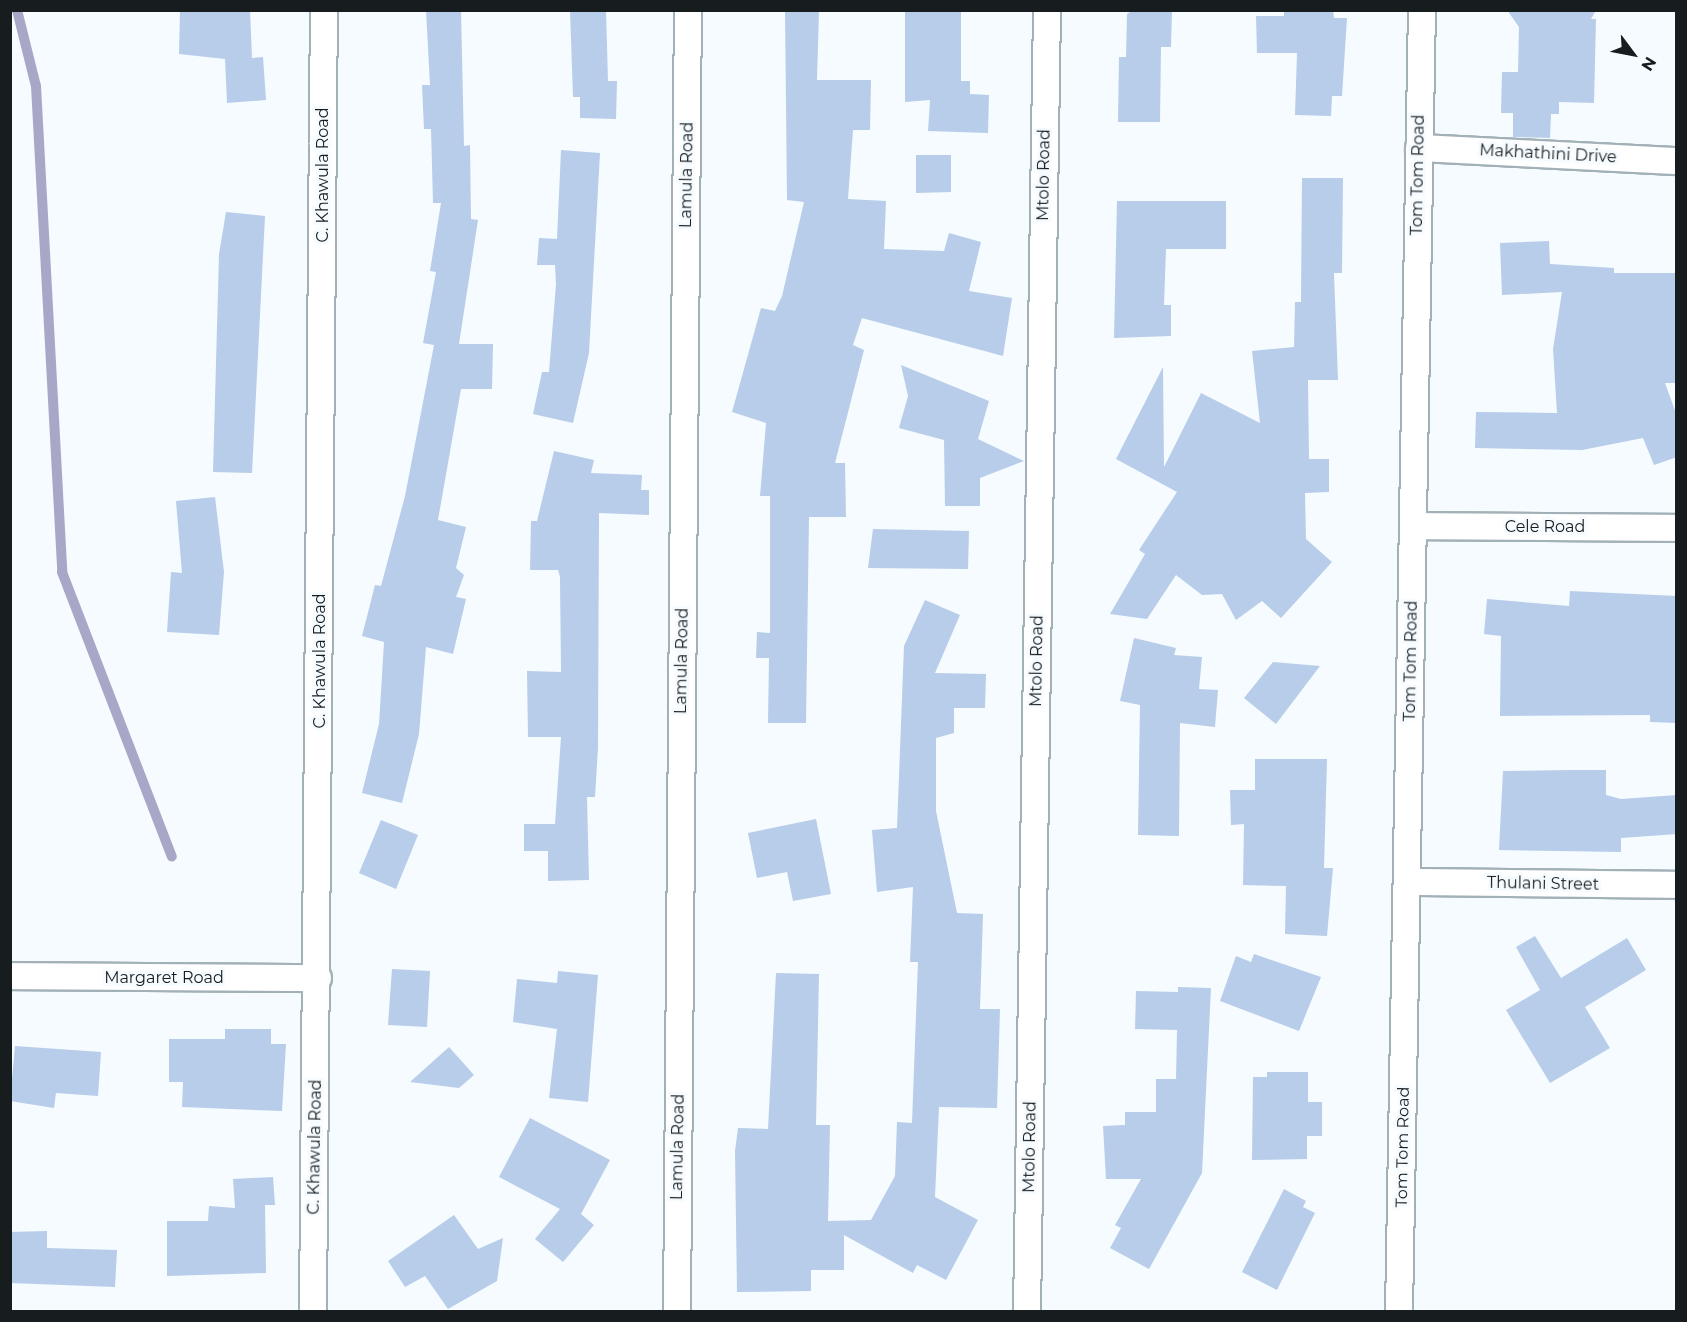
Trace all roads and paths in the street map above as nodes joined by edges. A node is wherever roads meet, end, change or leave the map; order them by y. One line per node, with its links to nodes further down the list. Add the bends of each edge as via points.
1 (324, 10): 12 (street, C. Khawula Road)
2 (688, 10): 14 (street, Lamula Road)
3 (1047, 10): 15 (street, Mtolo Road)
4 (1422, 10): 5 (street, Tom Tom Road)
5 (1419, 148): 6 (street, Makhathini Drive); 7 (street, Tom Tom Road)
6 (1677, 161)
7 (1413, 526): 8 (street, Cele Road); 9 (street, Tom Tom Road)
8 (1677, 528)
9 (1408, 882): 10 (street, Thulani Street); 16 (street, Tom Tom Road)
10 (1677, 885)
11 (10, 976): 12 (street, Margaret Road)
12 (318, 978): 13 (street, C. Khawula Road)
13 (313, 1311)
14 (676, 1311)
15 (1027, 1311)
16 (1399, 1311)

